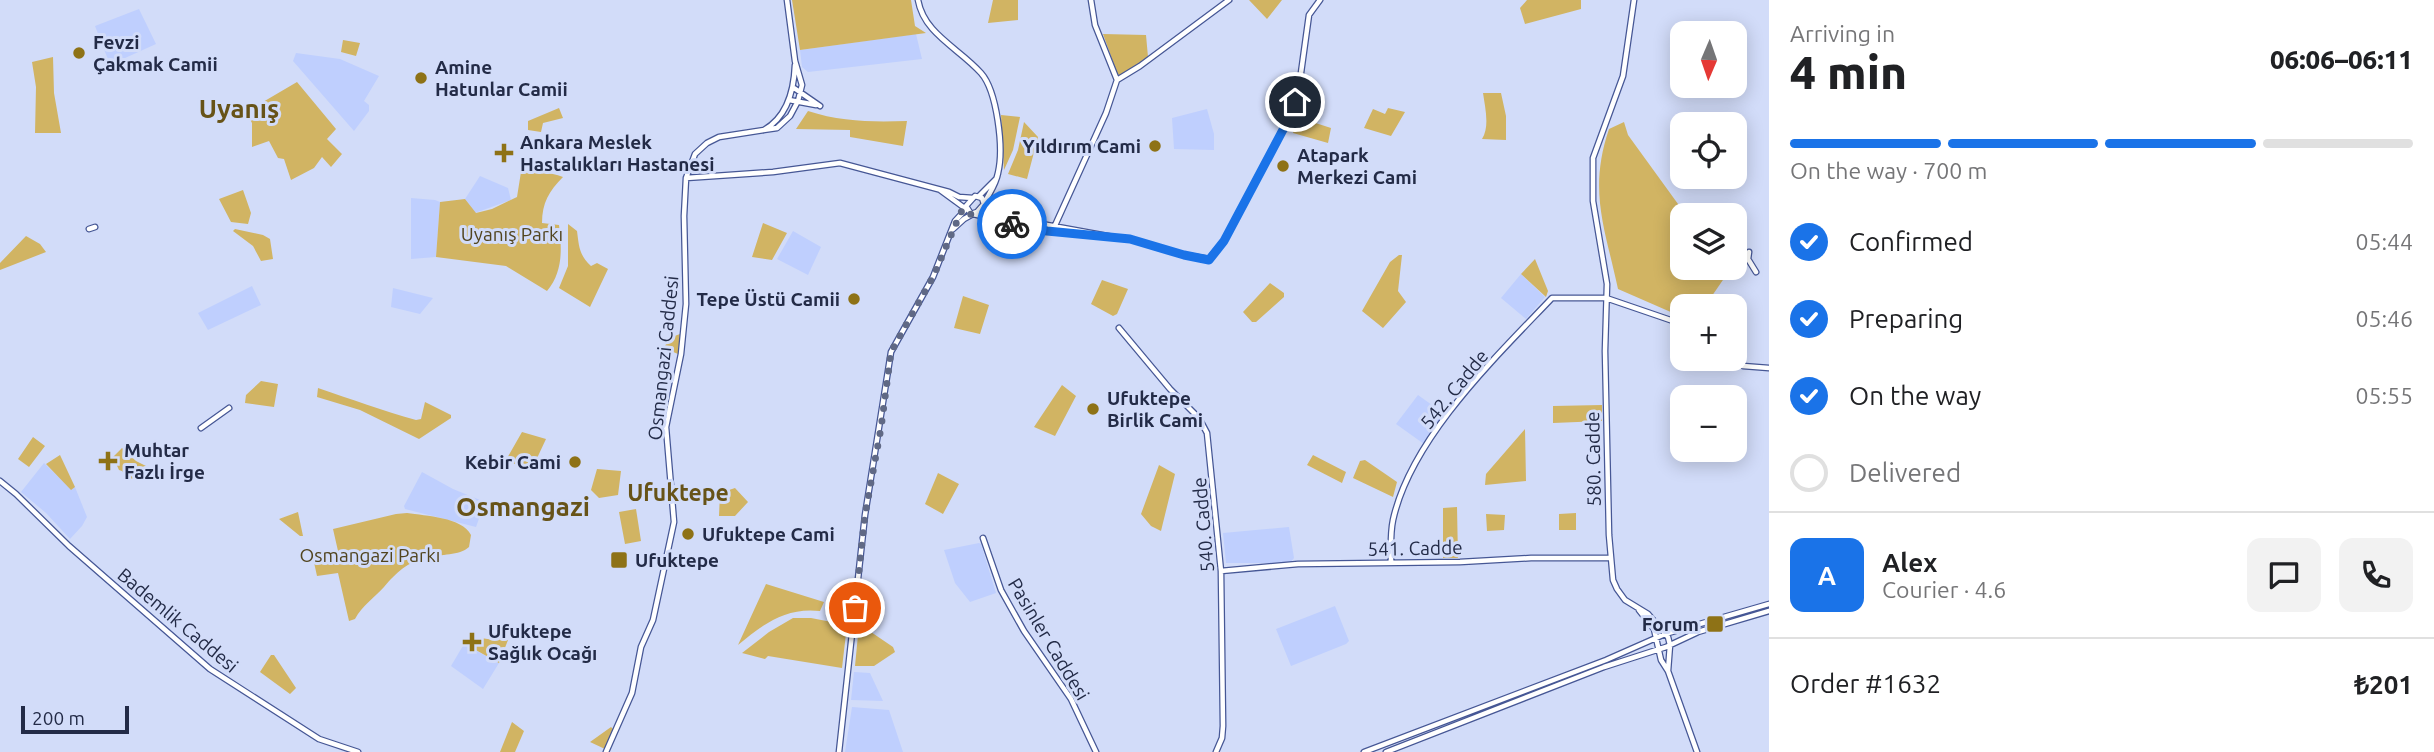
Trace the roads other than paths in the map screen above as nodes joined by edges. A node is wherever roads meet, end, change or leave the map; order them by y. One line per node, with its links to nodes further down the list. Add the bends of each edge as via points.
1 (787, 0): 7 (street)
2 (918, 0): 15 (street, via 926,23 986,79 997,118 1000,161)
3 (1091, 0): 8 (street, via 1094,25)
4 (1229, 0): 8 (street)
5 (1320, 0): 25 (street, via 1309,15 1292,112 1209,260 1141,242)
6 (1634, 0): 28 (street, 580. Cadde, via 1623,76 1593,158 1593,201)
7 (795, 61): 9 (street); 10 (street)
8 (1117, 80): 25 (street, via 1106,113)
9 (793, 88): 10 (street); 11 (street)
10 (801, 93): 12 (street); 12 (street, via 820,106)
11 (789, 100): 12 (street); 13 (street)
12 (798, 101): 13 (street, via 782,125)
13 (760, 132): 14 (street, Osmangazi Caddesi, via 707,143 691,162)
14 (686, 178): 16 (street, via 840,163); 51 (street, Osmangazi Caddesi, via 686,304 666,427 674,522 632,693)
15 (996, 179): 17 (street); 19 (street)
16 (940, 190): 18 (street); 20 (street)
17 (979, 196): 18 (street); 19 (street)
18 (972, 198): 20 (street)
19 (984, 203): 21 (street); 25 (street, via 993,214)
20 (966, 209): 21 (street); 24 (street)
21 (974, 214): 24 (street); 25 (street)
22 (95, 227): 23 (street)
23 (89, 229)
24 (953, 229): 52 (street, via 933,277 891,352 865,515)
25 (1050, 229)
26 (1749, 252): 27 (street)
27 (1756, 272)
28 (1606, 298): 29 (street, 542. Cadde); 37 (street, 580. Cadde); 38 (street, 542. Cadde, via 1552,298 1449,414 1406,479 1392,523)
29 (1670, 320)
30 (1119, 328): 39 (street, 540. Cadde, via 1199,418 1207,433)
31 (1747, 366): 32 (street)
32 (1769, 368)
33 (229, 408): 34 (street)
34 (201, 428)
35 (0, 481): 50 (street, Bademlik Caddesi, via 210,669 319,739)
36 (983, 538): 53 (street, Pasinler Caddesi, via 1001,590 1071,699)
37 (1611, 558): 38 (street, 541. Cadde); 41 (street, 580. Cadde, via 1617,589)
38 (1391, 563): 39 (street, 541. Cadde)
39 (1221, 571): 54 (street, 540. Cadde, via 1223,726)
40 (1769, 604): 44 (street)
41 (1639, 609): 43 (street); 46 (street, via 1653,625)
42 (1769, 611): 47 (street)
43 (1659, 625): 44 (street); 45 (street)
44 (1686, 628): 45 (street)
45 (1665, 634): 46 (street); 47 (street)
46 (1656, 638): 48 (street); 55 (street)
47 (1670, 645): 48 (street); 49 (street)
48 (1659, 650): 49 (street); 56 (street)
49 (1668, 671): 57 (street)
50 (358, 752)
51 (606, 752)
52 (839, 752)
53 (1097, 752)
54 (1216, 752)
55 (1364, 752)
56 (1386, 752)
57 (1697, 752)

